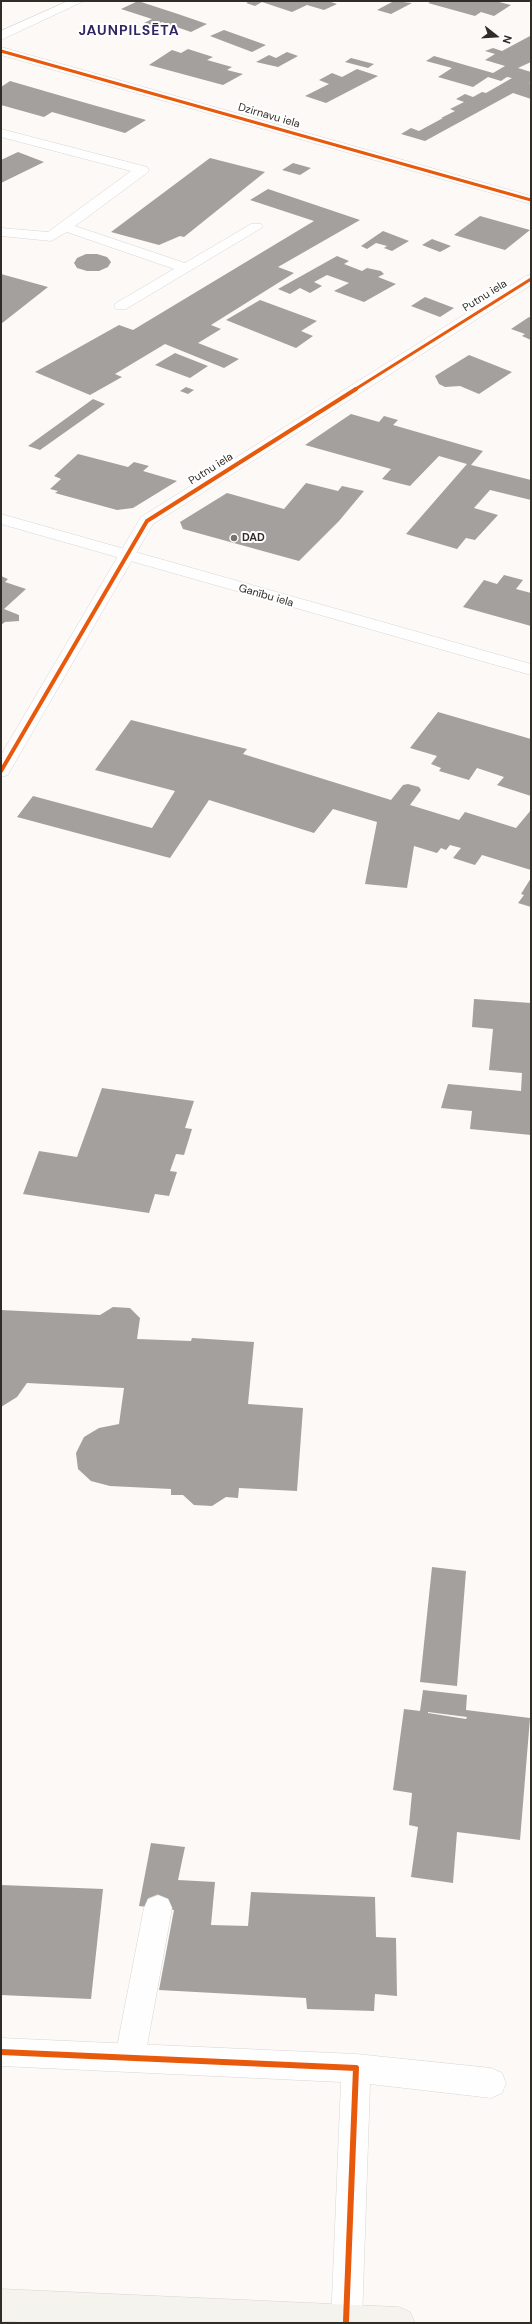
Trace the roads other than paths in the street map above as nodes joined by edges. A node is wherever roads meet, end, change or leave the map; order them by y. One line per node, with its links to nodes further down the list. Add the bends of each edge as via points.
1 (78, 1): 2 (street)
2 (1, 36)
3 (1, 51): 5 (street, Dzirnavu iela)
4 (1, 133): 6 (street, via 142,170)
5 (531, 200)
6 (65, 227): 8 (street, via 51,237); 9 (street)
7 (256, 227): 9 (street)
8 (1, 232)
9 (186, 268): 11 (street)
10 (531, 279): 13 (street, Putnu iela, via 147,521)
11 (121, 306)
12 (1, 519): 13 (street, Ganību iela)
13 (125, 556): 14 (street, Ganību iela); 15 (street, Putnu iela)
14 (531, 670)
15 (1, 771)
16 (158, 1908): 18 (street)
17 (1, 2052): 18 (street)
18 (130, 2057): 19 (street)
19 (356, 2068): 20 (street); 22 (street)
20 (491, 2083)
21 (1, 2305): 22 (main road)
22 (346, 2321): 23 (main road)
23 (399, 2323)

